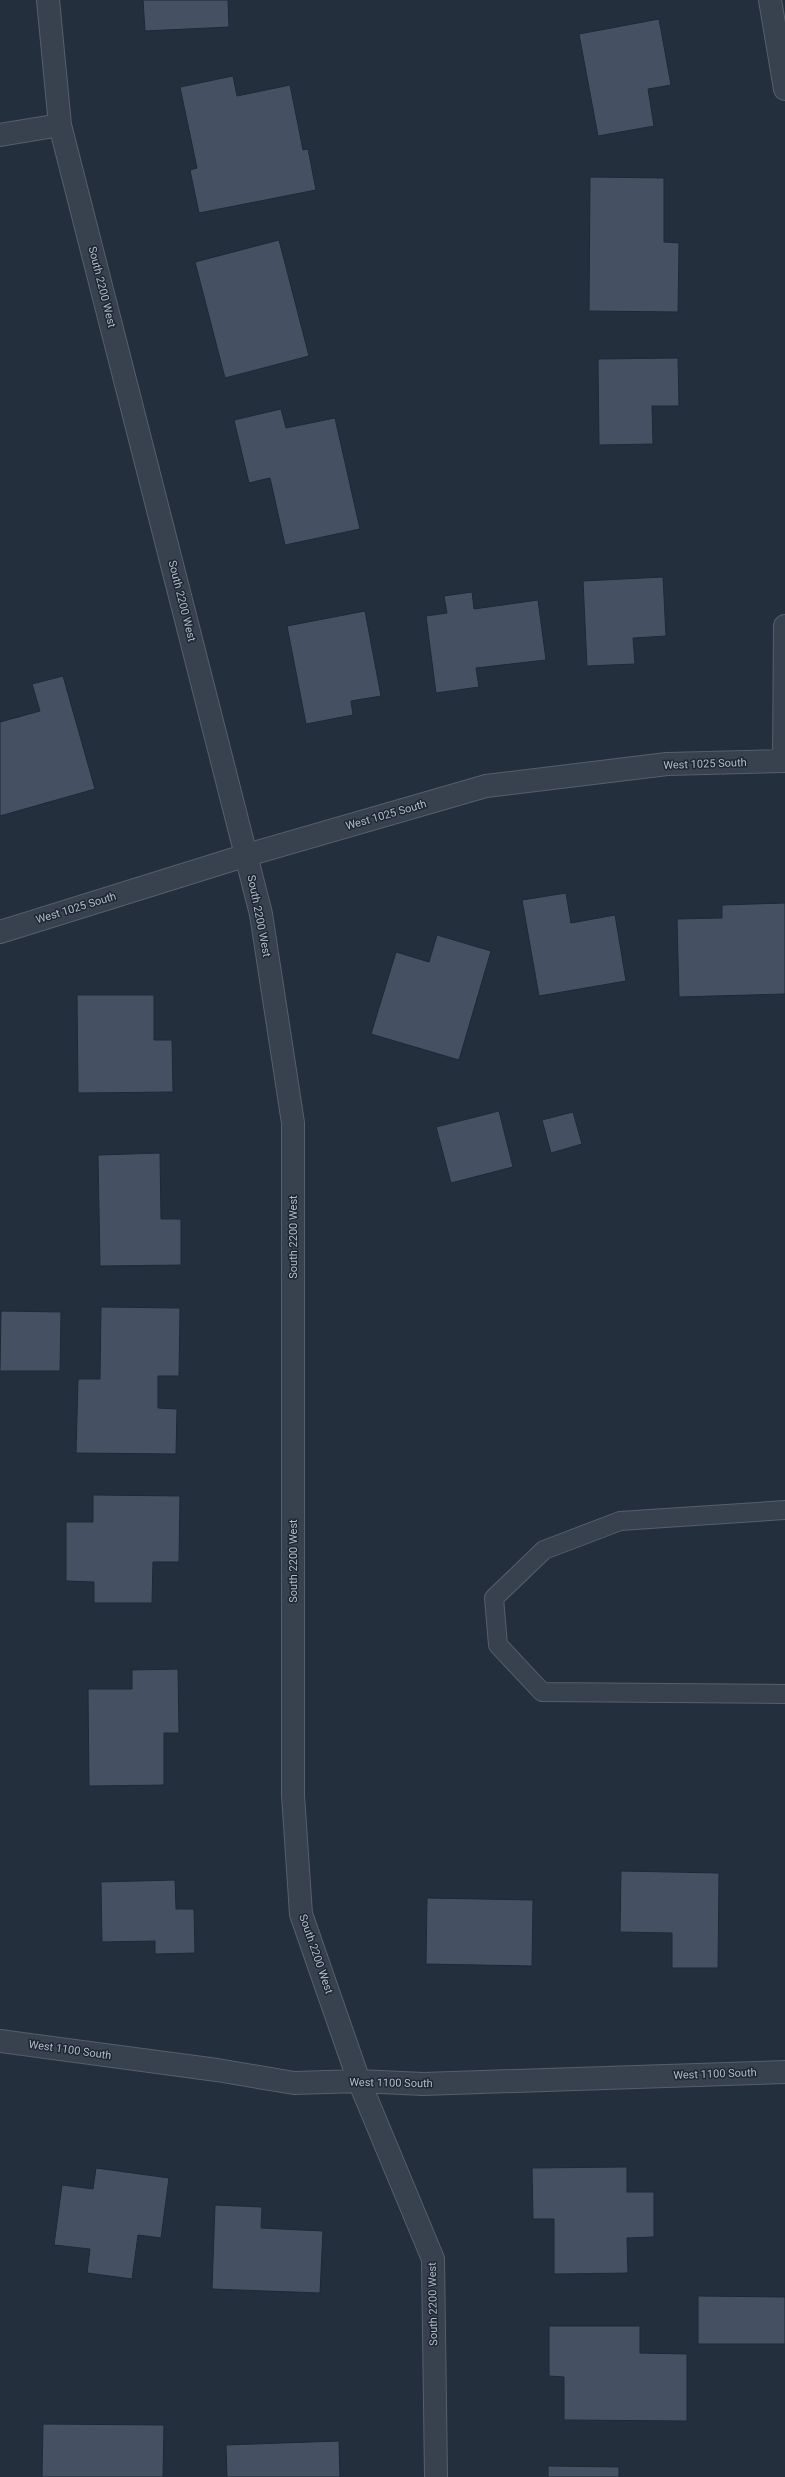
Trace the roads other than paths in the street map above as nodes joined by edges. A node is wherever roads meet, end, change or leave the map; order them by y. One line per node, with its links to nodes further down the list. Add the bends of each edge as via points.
1 (48, 0): 4 (street, South 2200 West)
2 (770, 0): 3 (street)
3 (785, 89)
4 (60, 125): 5 (street); 8 (street, South 2200 West)
5 (0, 135)
6 (785, 626): 7 (street)
7 (784, 761): 8 (street, West 1025 South, via 666,764 486,786)
8 (247, 855): 9 (street, West 1025 South); 14 (street, South 2200 West, via 261,914 293,1122 293,1795 301,1914)
9 (0, 932)
10 (785, 1510): 11 (lane, via 620,1521 544,1550 494,1598 498,1645 542,1692)
11 (785, 1694)
12 (0, 2041): 14 (street, West 1100 South, via 294,2083)
13 (785, 2072): 14 (street, West 1100 South, via 423,2084)
14 (359, 2082): 15 (street, South 2200 West, via 433,2259)
15 (436, 2477)

